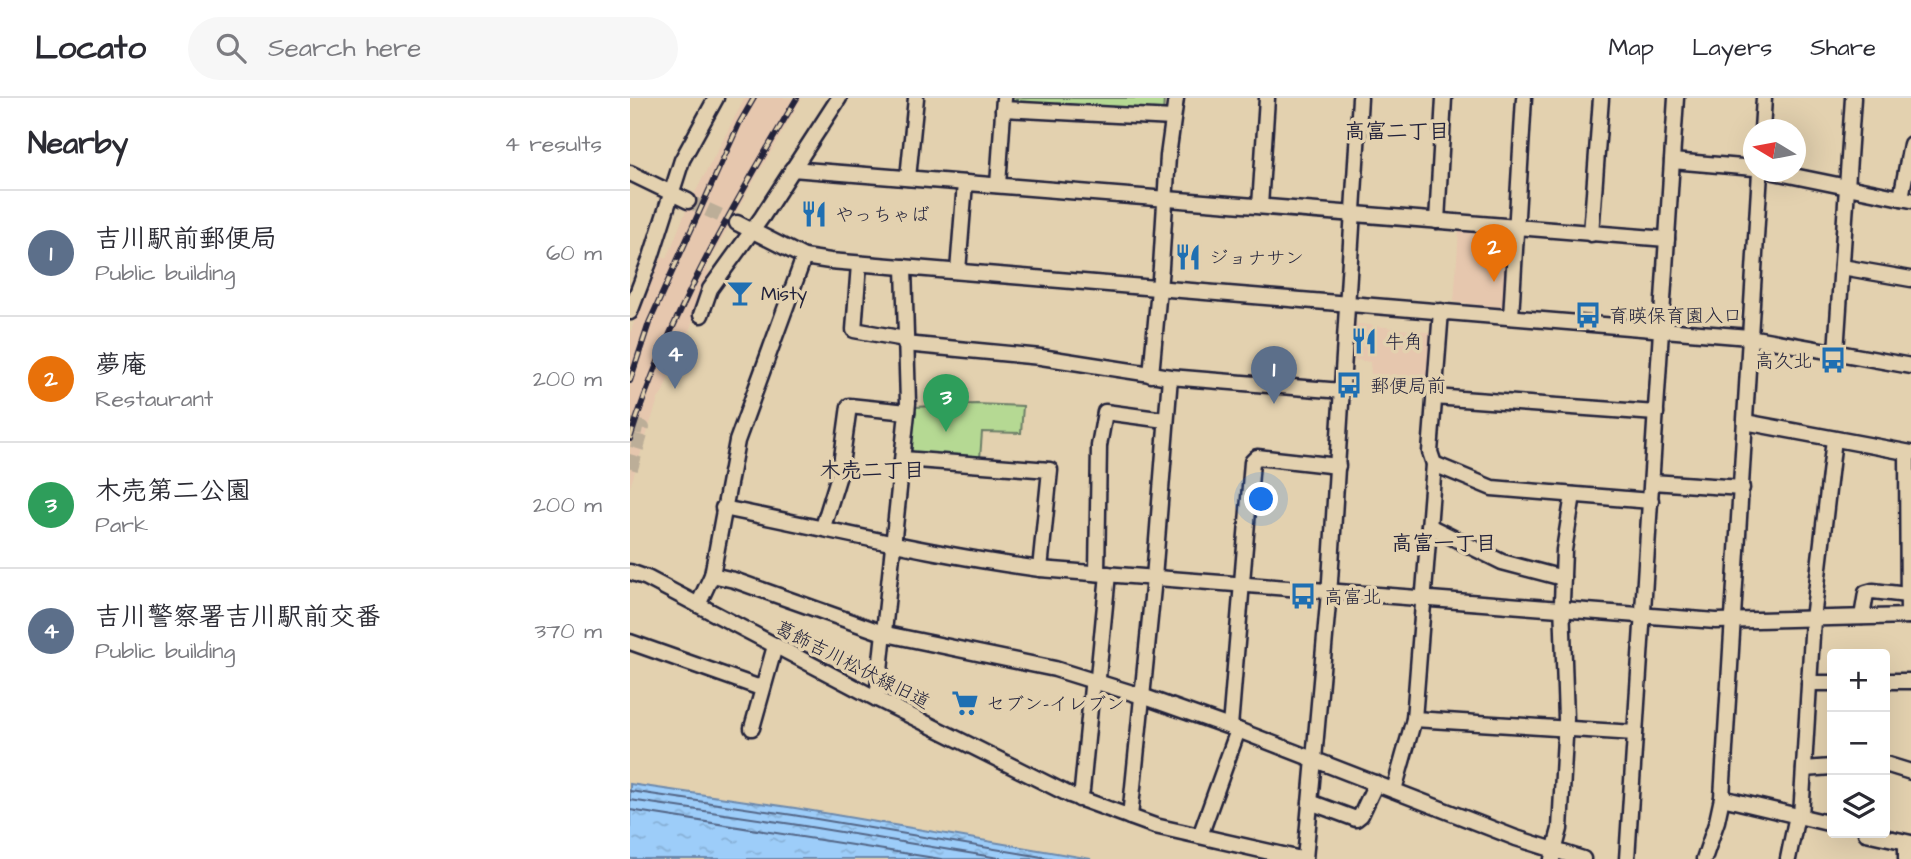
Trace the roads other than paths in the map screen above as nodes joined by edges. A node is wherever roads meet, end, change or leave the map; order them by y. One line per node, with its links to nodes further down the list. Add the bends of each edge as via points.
1 (716, 98): 27 (street, via 689,145)
2 (839, 98): 19 (street)
3 (916, 98): 21 (street)
4 (1176, 98): 14 (street)
5 (1267, 98): 31 (street)
6 (1360, 98): 32 (street)
7 (1444, 98): 33 (street)
8 (1524, 98): 35 (street)
9 (1601, 98): 37 (street)
10 (1676, 98): 17 (street)
11 (1764, 98): 15 (street)
12 (1853, 98): 26 (street)
13 (1004, 104): 14 (street); 25 (street)
14 (1173, 118): 28 (street)
15 (1763, 119)
16 (1911, 144): 29 (street)
17 (1672, 161): 18 (street); 38 (street)
18 (1743, 167)
19 (792, 169): 21 (street); 36 (street)
20 (630, 173): 27 (street)
21 (908, 178): 24 (street)
22 (1806, 179): 26 (street)
23 (1759, 182): 52 (street)
24 (965, 183): 25 (street); 43 (street)
25 (998, 185): 28 (street)
26 (1847, 188): 29 (street); 42 (street)
27 (672, 193): 30 (street); 48 (street)
28 (1166, 198): 31 (street); 45 (street)
29 (1906, 199)
30 (688, 201)
31 (1260, 206): 32 (street)
32 (1353, 214): 33 (street); 46 (street)
33 (1437, 221): 35 (street)
34 (737, 223): 36 (street)
35 (1517, 228): 37 (street); 50 (street)
36 (751, 231): 39 (street); 49 (street, via 710,289)
37 (1591, 234): 38 (street)
38 (1667, 239): 51 (street)
39 (804, 257): 40 (street); 73 (street, via 737,441)
40 (859, 264): 41 (street); 53 (street, via 854,330)
41 (904, 267): 43 (street); 53 (street)
42 (1842, 267): 44 (street); 54 (street)
43 (958, 271): 45 (street)
44 (1911, 279)
45 (1160, 288): 46 (street); 56 (street)
46 (1346, 303): 47 (street); 58 (street)
47 (1441, 311): 50 (street); 59 (street)
48 (630, 312)
49 (701, 315)
50 (1511, 317): 51 (street)
51 (1661, 328): 52 (street); 61 (street)
52 (1749, 337): 54 (street); 63 (street)
53 (905, 342): 56 (street); 60 (street)
54 (1836, 352): 55 (street)
55 (1911, 366)
56 (1151, 375): 57 (street)
57 (1170, 377): 58 (street); 62 (street)
58 (1342, 391): 68 (street)
59 (1434, 397): 61 (street); 67 (street, via 1430,452)
60 (907, 412): 66 (street); 76 (street, via 849,406 840,472)
61 (1656, 413): 69 (street)
62 (1165, 419): 80 (street, via 1105,412 1098,472); 82 (street)
63 (1745, 422): 64 (street); 70 (street)
64 (1834, 439): 65 (street); 93 (street)
65 (1909, 453): 74 (street)
66 (903, 459): 77 (street); 78 (street, via 1050,470)
67 (1434, 464): 71 (street, via 1492,488); 75 (street)
68 (1338, 466): 84 (street, via 1258,457 1252,462); 85 (street)
69 (1652, 482): 70 (street); 72 (street)
70 (1742, 488): 94 (street)
71 (1573, 495): 72 (street); 83 (street)
72 (1651, 501): 90 (street)
73 (723, 508): 76 (street); 81 (street)
74 (1909, 515): 86 (street)
75 (1429, 526): 83 (street, via 1502,562); 87 (street)
76 (822, 527): 77 (street)
77 (895, 543): 78 (street, via 947,556); 95 (street)
78 (1040, 569): 80 (street)
79 (630, 572): 88 (street, 葛飾吉川松伏線旧道)
80 (1102, 574): 82 (street); 98 (street)
81 (712, 575): 88 (street); 95 (street)
82 (1154, 578): 84 (street); 104 (street)
83 (1563, 578): 89 (street)
84 (1241, 585): 85 (street); 108 (street)
85 (1329, 592): 87 (street); 111 (street)
86 (1907, 595): 91 (street); 92 (street, via 1866,593)
87 (1424, 598): 89 (street); 106 (street)
88 (698, 605): 97 (street, 葛飾吉川松伏線旧道)
89 (1562, 609): 90 (street); 109 (street)
90 (1643, 616): 94 (street); 110 (street)
91 (1909, 616): 92 (street)
92 (1862, 617): 93 (street)
93 (1813, 619): 94 (street); 101 (street)
94 (1732, 622): 118 (street)
95 (886, 634): 98 (street); 105 (street)
96 (630, 642): 103 (street)
97 (775, 646): 103 (street); 105 (street, 葛飾吉川松伏線旧道)
98 (1095, 681): 104 (street); 119 (street)
99 (1890, 681): 100 (street)
100 (1911, 681)
101 (1809, 683): 102 (street); 114 (street)
102 (1827, 683)
103 (763, 687): 107 (street)
104 (1142, 696): 108 (street); 122 (street)
105 (877, 699): 119 (street, 葛飾吉川松伏線旧道)
106 (1415, 719): 109 (street); 117 (street)
107 (751, 728)
108 (1234, 729): 111 (street); 124 (street)
109 (1566, 729): 110 (street); 127 (street, via 1560,829)
110 (1635, 733): 130 (street)
111 (1315, 760): 116 (street); 120 (street)
112 (1890, 766): 115 (street)
113 (1827, 767): 114 (street)
114 (1804, 769): 121 (street)
115 (1911, 772)
116 (1376, 783): 117 (street); 120 (street, via 1356,819)
117 (1394, 790): 127 (street)
118 (1721, 798): 121 (street); 131 (street)
119 (1079, 799): 122 (street, 葛飾吉川松伏線旧道)
120 (1310, 802): 128 (street)
121 (1799, 815): 123 (street); 132 (street)
122 (1130, 817): 124 (street, 葛飾吉川松伏線旧道)
123 (1827, 823)
124 (1200, 836): 128 (street, 葛飾吉川松伏線旧道)
125 (1887, 838): 126 (street)
126 (1908, 843): 133 (street)
127 (1553, 855): 129 (street)
128 (1303, 859)
129 (1583, 859)
130 (1627, 859)
131 (1704, 859)
132 (1788, 859)
133 (1906, 859)

